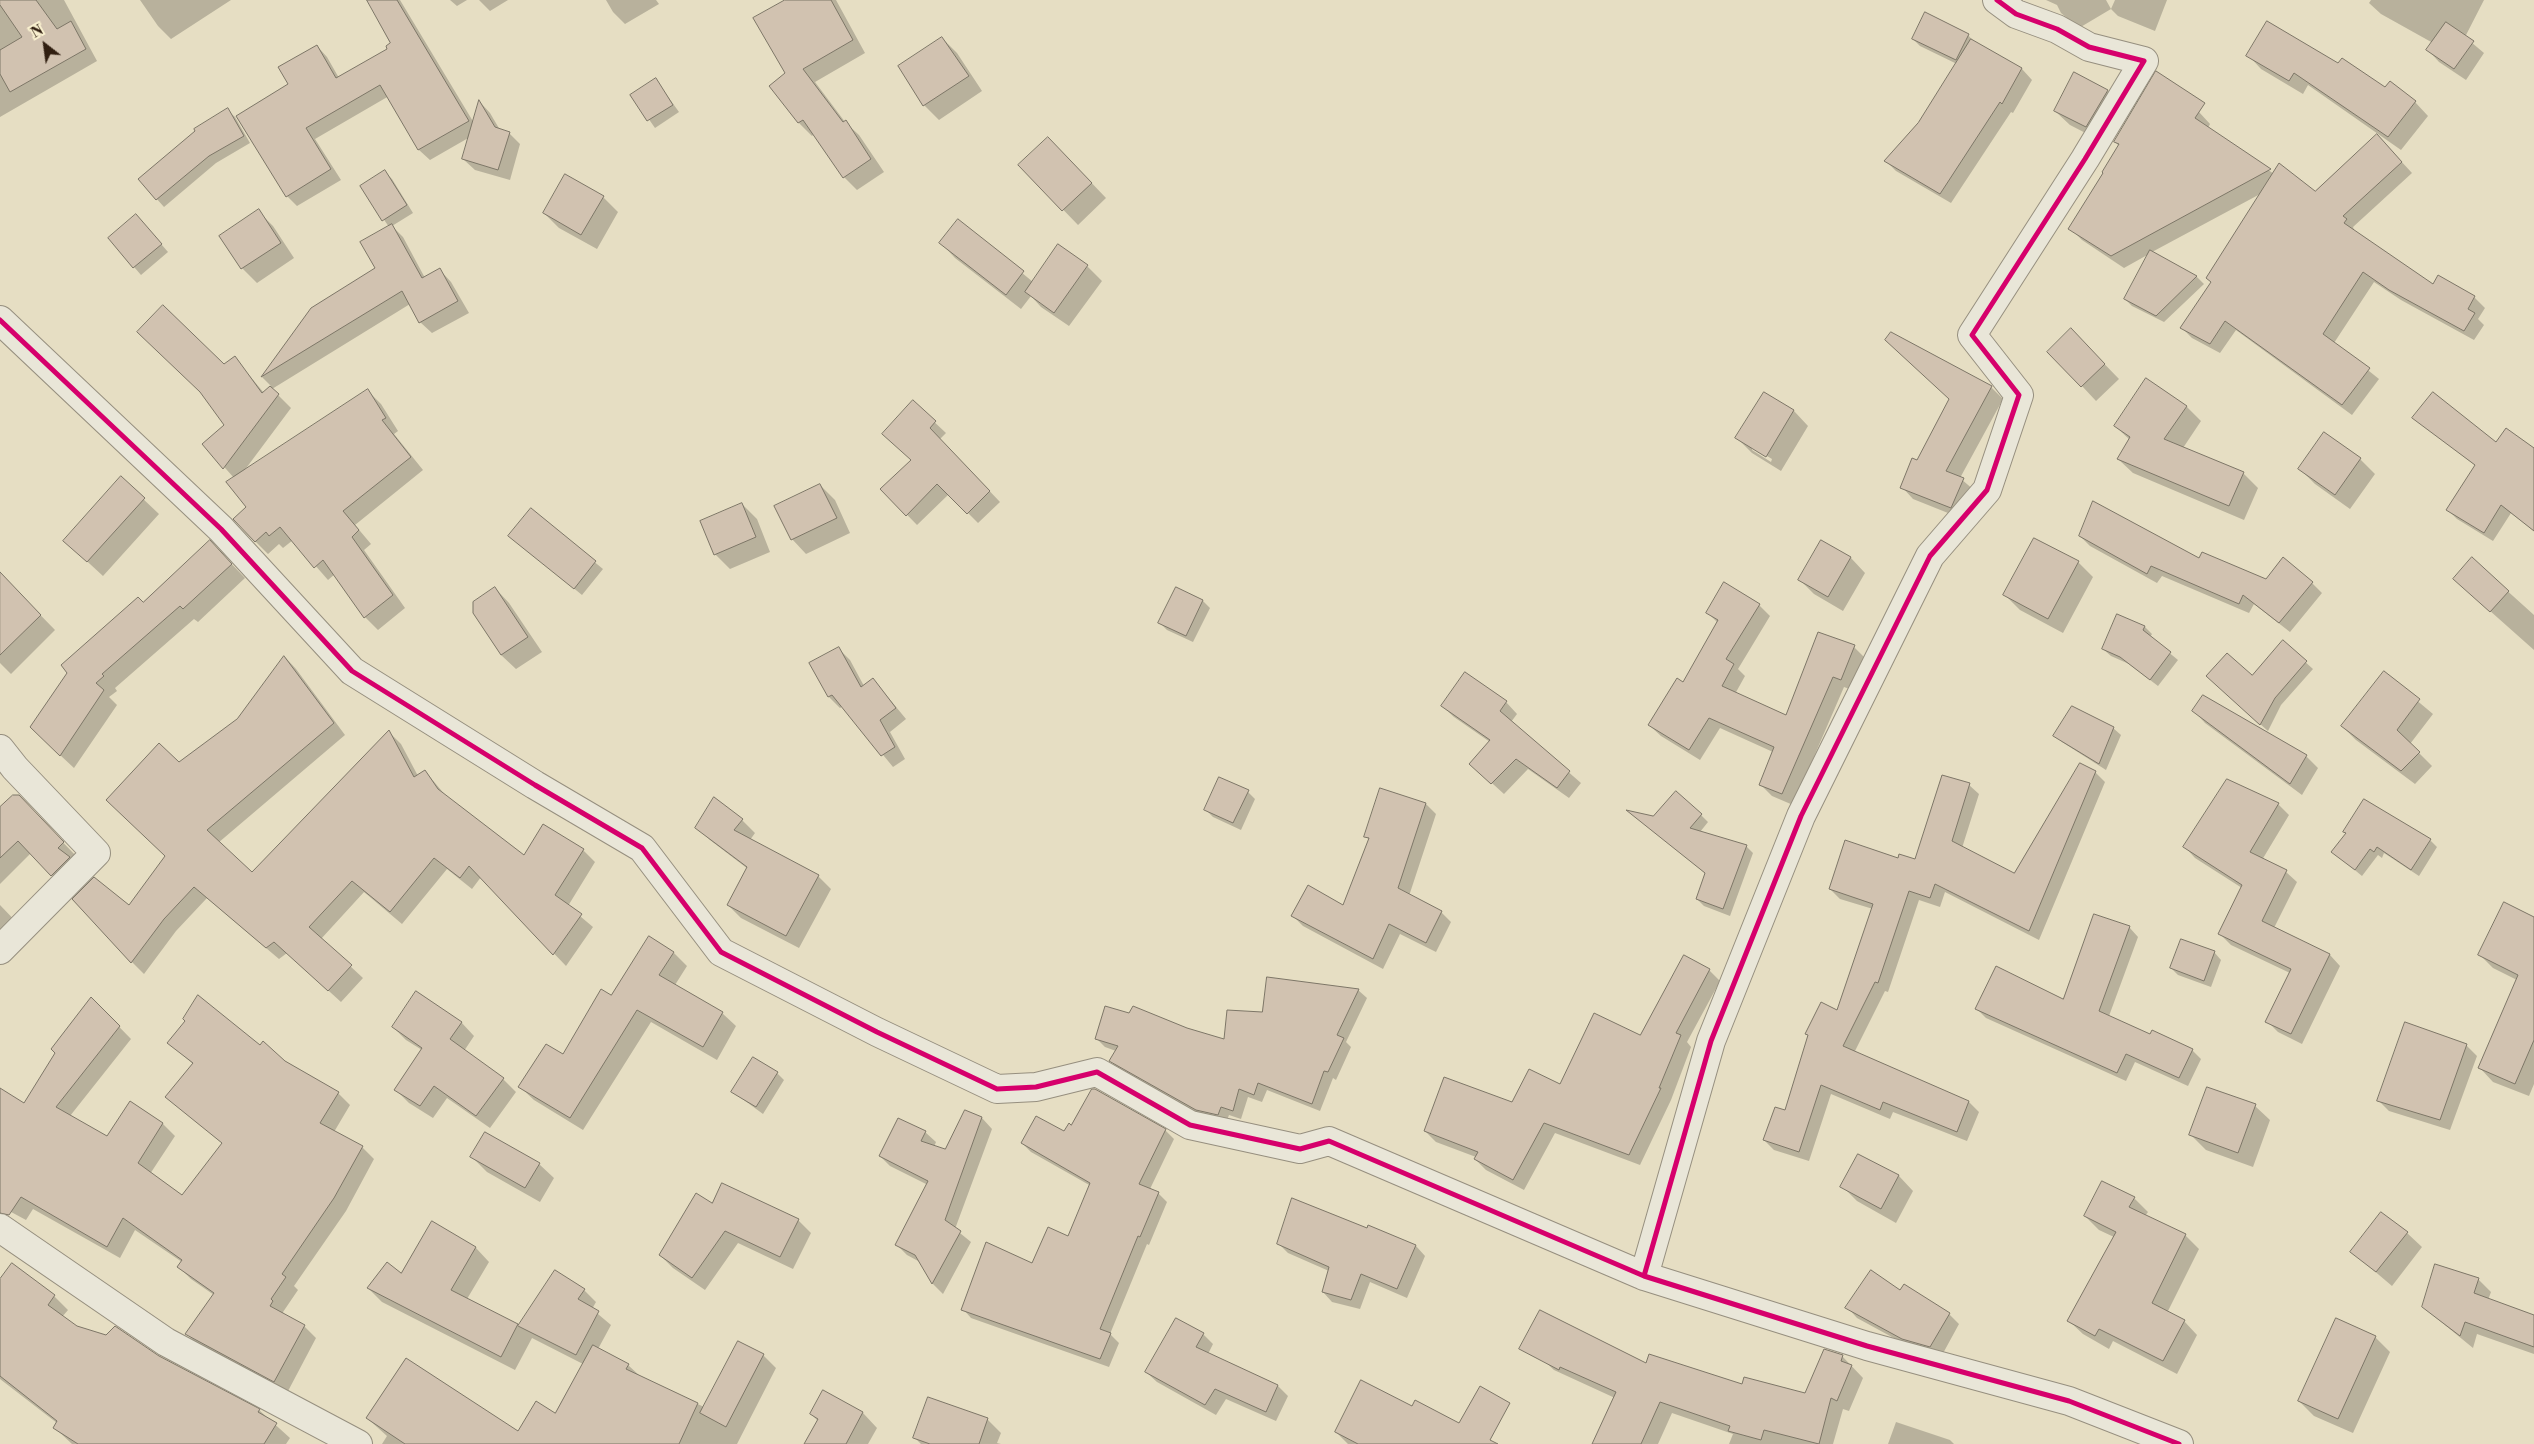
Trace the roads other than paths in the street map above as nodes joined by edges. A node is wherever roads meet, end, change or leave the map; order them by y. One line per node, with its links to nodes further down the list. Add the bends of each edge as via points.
1 (1997, 0): 6 (street, via 2016,14 2057,29 2089,48 2144,61 1972,335 2019,395 1987,490 1930,556 1801,816 1711,1041)
2 (0, 320): 6 (street, via 221,530 352,670 534,785 642,848 721,952 877,1032 997,1088 1036,1087 1097,1072 1190,1125 1300,1149 1329,1141)
3 (0, 749): 4 (street, via 14,768 96,853)
4 (0, 950)
5 (0, 1228): 7 (street, via 166,1342)
6 (1644, 1276): 8 (street, via 1867,1346 2069,1401)
7 (358, 1444)
8 (2179, 1444)

